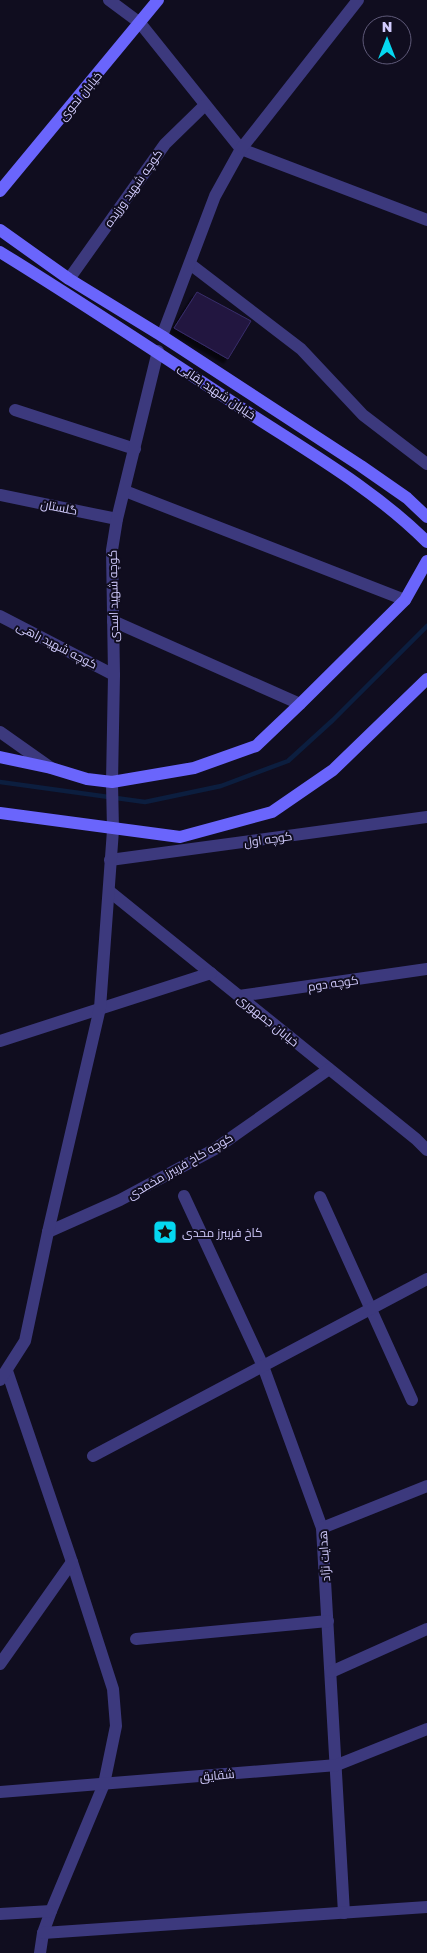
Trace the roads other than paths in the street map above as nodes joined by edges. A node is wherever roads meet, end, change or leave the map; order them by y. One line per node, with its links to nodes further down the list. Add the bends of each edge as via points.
1 (108, 0): 4 (street)
2 (158, 0): 4 (main road, خیابان نحوی)
3 (358, 0): 6 (street)
4 (140, 23): 5 (street); 7 (main road, خیابان نحوی)
5 (205, 104): 6 (street); 12 (street, کوچه شهید ورزیده, via 165,144)
6 (241, 149): 8 (street); 11 (street, via 215,196)
7 (0, 192)
8 (427, 220)
9 (0, 230): 12 (main road, خیابان شهید بقایی)
10 (0, 252): 14 (main road, خیابان شهید بقایی)
11 (190, 264): 13 (street); 17 (street, via 301,349 363,415)
12 (69, 279): 13 (main road, خیابان شهید بقایی)
13 (162, 336): 20 (main road, خیابان شهید بقایی, via 407,498)
14 (158, 351): 16 (street, کوچه شهید اسدی); 22 (main road, خیابان شهید بقایی, via 354,482)
15 (14, 410): 16 (street)
16 (134, 449): 18 (street, کوچه شهید اسدی)
17 (427, 464)
18 (125, 491): 21 (street, کوچه شهید اسدی); 24 (street)
19 (0, 495): 21 (street, گلستان)
20 (427, 517)
21 (117, 519): 26 (street, کوچه شهید اسدی, via 112,550)
22 (427, 542)
23 (427, 561): 24 (main road)
24 (405, 600): 29 (main road)
25 (0, 616): 27 (street, کوچه شهید راهی)
26 (113, 621): 27 (street, کوچه شهید اسدی); 29 (street)
27 (114, 674): 33 (street, کوچه شهید اسدی)
28 (427, 679): 36 (main road, via 333,770 272,812 180,837)
29 (300, 704): 33 (main road, via 256,746 194,768)
30 (0, 732): 32 (street)
31 (0, 757): 32 (main road)
32 (51, 768): 33 (main road)
33 (112, 784): 36 (street, کوچه شهید اسدی)
34 (0, 813): 36 (main road)
35 (427, 817): 37 (street, کوچه اول)
36 (112, 830): 37 (street, کوچه شهید اسدی)
37 (110, 860): 38 (street, کوچه شهید اسدی)
38 (109, 891): 40 (street, خیابان جمهوری); 42 (street, کوچه شهید اسدی)
39 (427, 970): 41 (street, کوچه دوم)
40 (210, 973): 41 (street, خیابان جمهوری); 42 (street)
41 (239, 996): 44 (street, خیابان جمهوری)
42 (100, 1008): 43 (street); 49 (street, کوچه شهید اسدی)
43 (0, 1041)
44 (329, 1069): 45 (street, خیابان جمهوری); 49 (street, کوچه کاخ فریبرز مخمدی, via 215,1149 120,1200)
45 (422, 1138): 46 (street, خیابان جمهوری)
46 (427, 1150)
47 (184, 1196): 52 (street, هدایت نژاد)
48 (320, 1197): 51 (street)
49 (48, 1232): 53 (street, کوچه شهید اسدی, via 25,1341)
50 (427, 1279): 51 (street)
51 (371, 1310): 52 (street); 54 (street)
52 (263, 1366): 55 (street); 57 (street, هدایت نژاد)
53 (4, 1375): 58 (street)
54 (412, 1400)
55 (93, 1456)
56 (427, 1486): 57 (street)
57 (322, 1528): 59 (street, هدایت نژاد)
58 (72, 1562): 62 (street); 66 (street, via 112,1689 116,1726)
59 (328, 1621): 61 (street); 63 (street, هدایت نژاد)
60 (427, 1629): 63 (street)
61 (136, 1639)
62 (0, 1664)
63 (331, 1672): 65 (street, هدایت نژاد)
64 (427, 1729): 65 (street, شقایق)
65 (337, 1765): 66 (street, شقایق); 70 (street, هدایت نژاد)
66 (104, 1784): 67 (street, شقایق); 69 (street)
67 (0, 1792)
68 (427, 1906): 70 (street)
69 (51, 1911): 71 (street); 72 (street)
70 (344, 1913): 72 (street)
71 (0, 1914)
72 (43, 1933): 73 (street)
73 (40, 1953)

